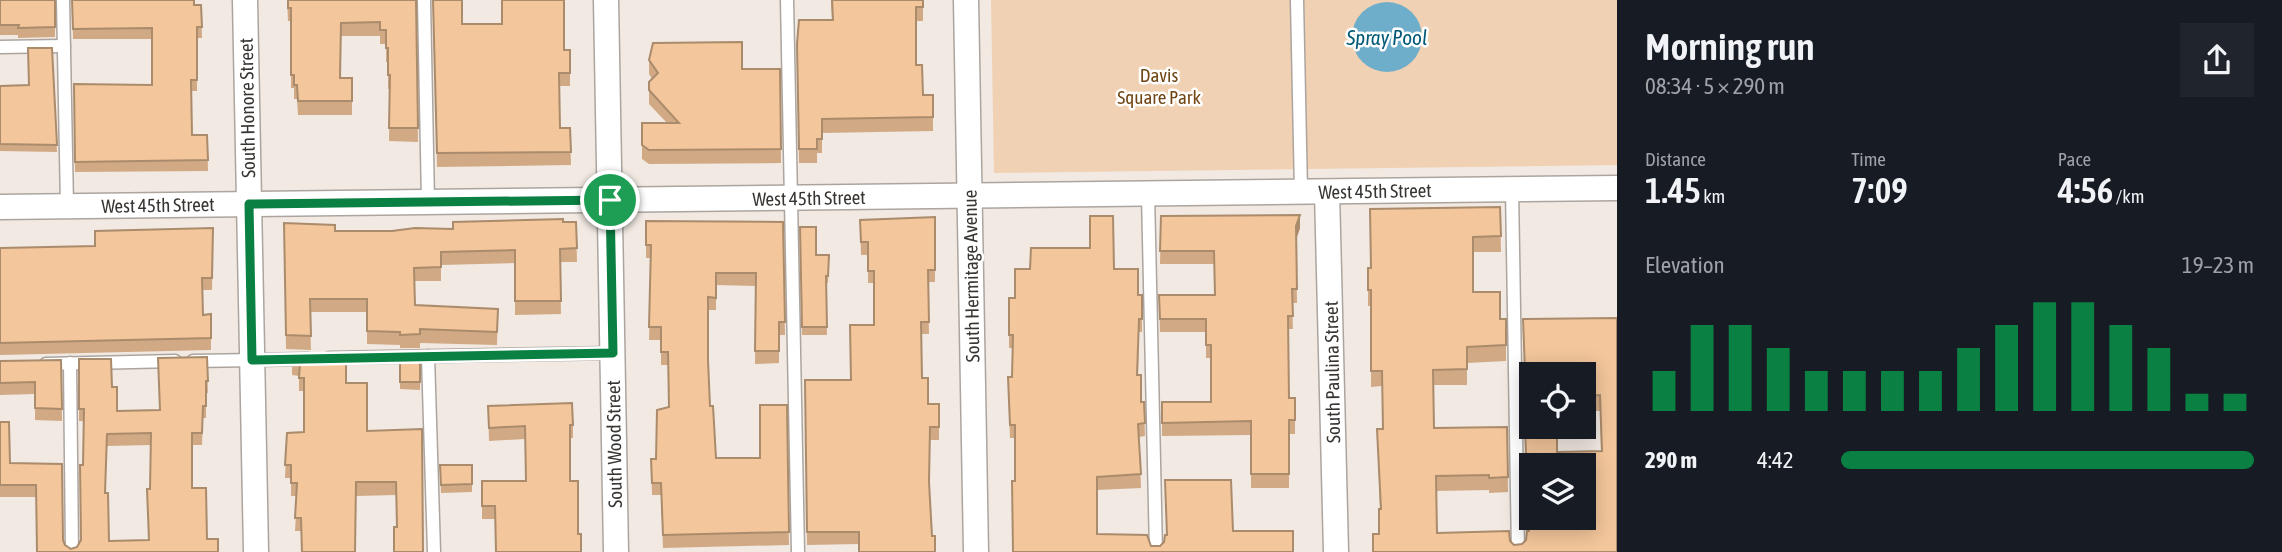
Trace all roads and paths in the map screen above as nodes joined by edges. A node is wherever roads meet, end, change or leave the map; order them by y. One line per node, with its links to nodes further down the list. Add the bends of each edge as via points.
1 (63, 0): 8 (lane)
2 (245, 0): 19 (street, South Honore Street)
3 (424, 0): 18 (lane)
4 (606, 0): 17 (street, South Wood Street)
5 (787, 0): 16 (lane)
6 (966, 0): 15 (street, South Hermitage Avenue)
7 (1297, 0): 12 (lane)
8 (64, 46): 9 (lane); 20 (lane)
9 (0, 47)
10 (1617, 188): 11 (street, West 45th Street)
11 (1512, 189): 13 (street, West 45th Street); 35 (lane)
12 (1301, 192): 13 (street, West 45th Street); 14 (street, West 45th Street)
13 (1327, 192): 34 (street, South Paulina Street)
14 (1148, 194): 15 (street, West 45th Street); 33 (lane)
15 (969, 196): 16 (street, West 45th Street); 32 (street, South Hermitage Avenue)
16 (791, 198): 17 (street, West 45th Street); 31 (lane)
17 (610, 200): 18 (street, West 45th Street); 22 (street, South Wood Street)
18 (428, 202): 19 (street, West 45th Street)
19 (249, 204): 20 (street, West 45th Street); 24 (street, South Honore Street)
20 (67, 206): 21 (street, West 45th Street)
21 (0, 207)
22 (613, 353): 23 (lane); 30 (street, South Wood Street)
23 (428, 356): 24 (lane); 29 (lane)
24 (252, 360): 25 (lane); 28 (street, South Honore Street)
25 (70, 363): 26 (lane); 27 (lane)
26 (35, 364)
27 (72, 552)
28 (256, 552)
29 (434, 552)
30 (617, 552)
31 (798, 552)
32 (976, 552)
33 (1156, 552)
34 (1336, 552)
35 (1518, 552)

